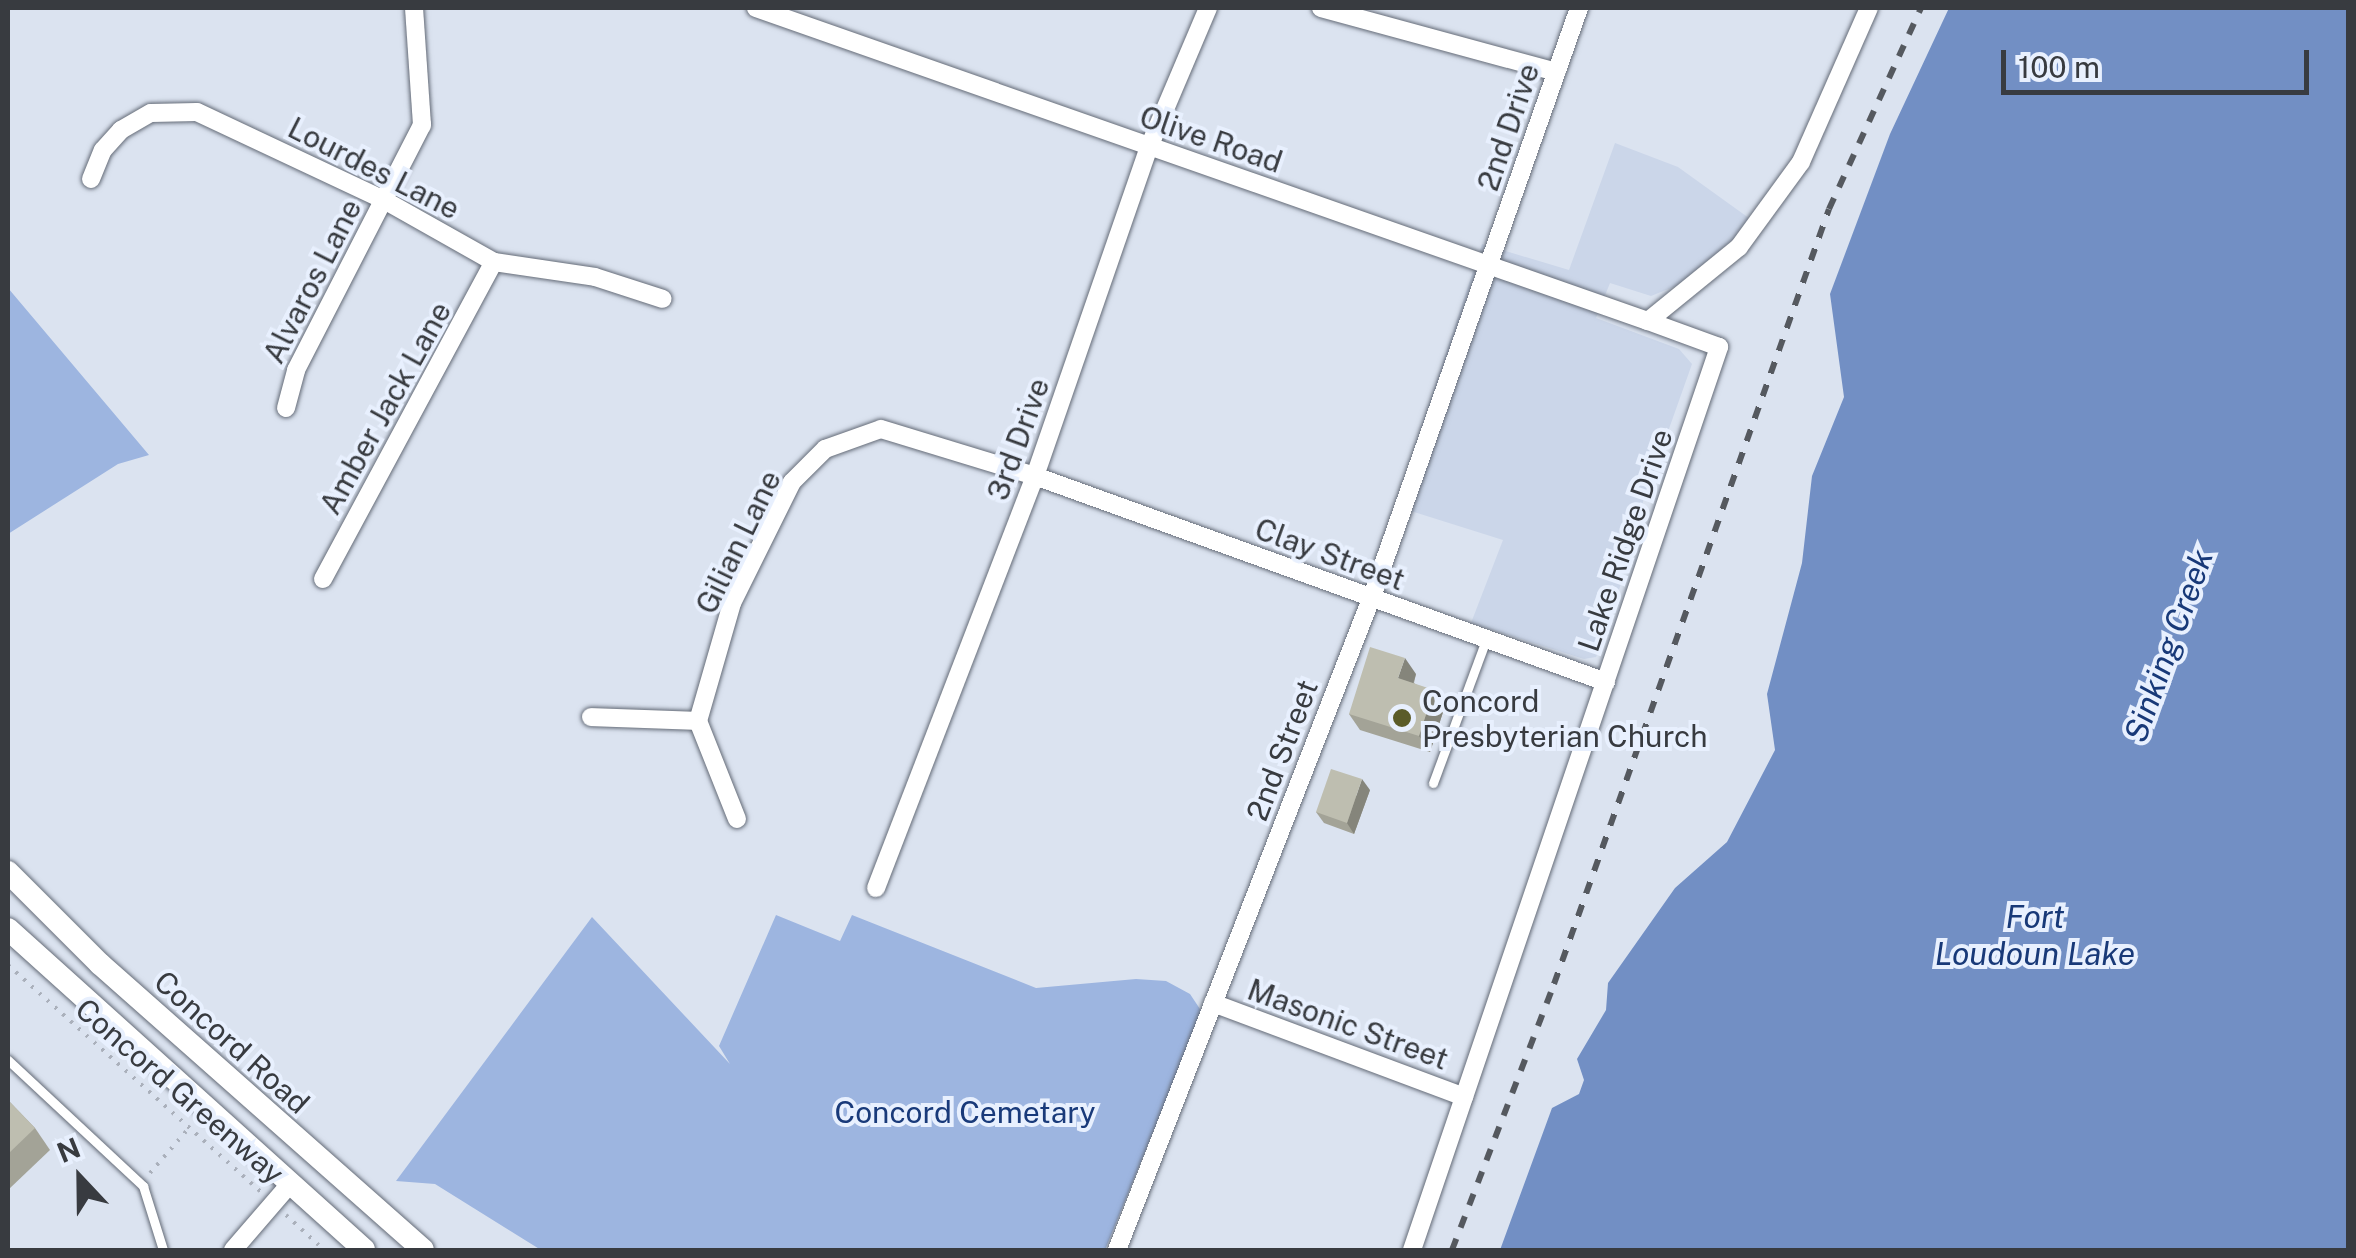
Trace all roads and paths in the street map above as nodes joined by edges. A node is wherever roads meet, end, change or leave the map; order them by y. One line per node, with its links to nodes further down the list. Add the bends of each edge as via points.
1 (414, 8): 10 (street, Alvaros Lane, via 422,125)
2 (756, 8): 8 (street, Olive Road)
3 (1208, 8): 8 (street, 3rd Drive)
4 (1321, 8): 7 (street)
5 (1579, 8): 7 (street, 2nd Drive)
6 (1869, 8): 14 (street, via 1801,162 1738,248)
7 (1556, 72): 12 (street, 2nd Drive)
8 (1149, 146): 12 (street, Olive Road); 16 (street, 3rd Drive)
9 (91, 179): 10 (street, Lourdes Lane, via 102,150 121,130 151,112 197,112)
10 (384, 200): 11 (street, Lourdes Lane); 15 (street, Alvaros Lane, via 296,370)
11 (494, 262): 13 (street, Lourdes Lane, via 595,276); 17 (street, Amber Jack Lane)
12 (1488, 266): 14 (street, Olive Road); 18 (street, 2nd Street)
13 (663, 299)
14 (1648, 321): 20 (street, Lake Ridge Drive, via 1720,347)
15 (286, 408)
16 (1035, 476): 18 (street, Clay Street); 22 (street, Gilian Lane, via 881,429 825,449 792,482 732,603); 26 (street, 3rd Drive)
17 (323, 579)
18 (1370, 599): 19 (street, Clay Street); 29 (street, 2nd Street)
19 (1486, 639): 20 (street, Clay Street); 23 (lane)
20 (1606, 682): 31 (street, Lake Ridge Drive)
21 (590, 717): 22 (street)
22 (698, 720): 24 (street)
23 (1433, 782)
24 (737, 819)
25 (8, 872): 33 (main road, Concord Road)
26 (876, 888)
27 (8, 929): 35 (main road)
28 (8, 965): 32 (path, Concord Greenway)
29 (1213, 1003): 31 (street, Masonic Street); 42 (street, 2nd Street)
30 (8, 1060): 34 (lane)
31 (1464, 1097): 43 (street, Lake Ridge Drive)
32 (189, 1128): 34 (path); 36 (path, Concord Greenway)
33 (316, 1158): 35 (main road); 41 (main road, Concord Road)
34 (140, 1183): 37 (lane)
35 (290, 1184): 36 (street); 40 (main road)
36 (273, 1203): 38 (street); 39 (path, Concord Greenway)
37 (164, 1250)
38 (233, 1250)
39 (324, 1250)
40 (364, 1250)
41 (423, 1250)
42 (1117, 1250)
43 (1412, 1250)

